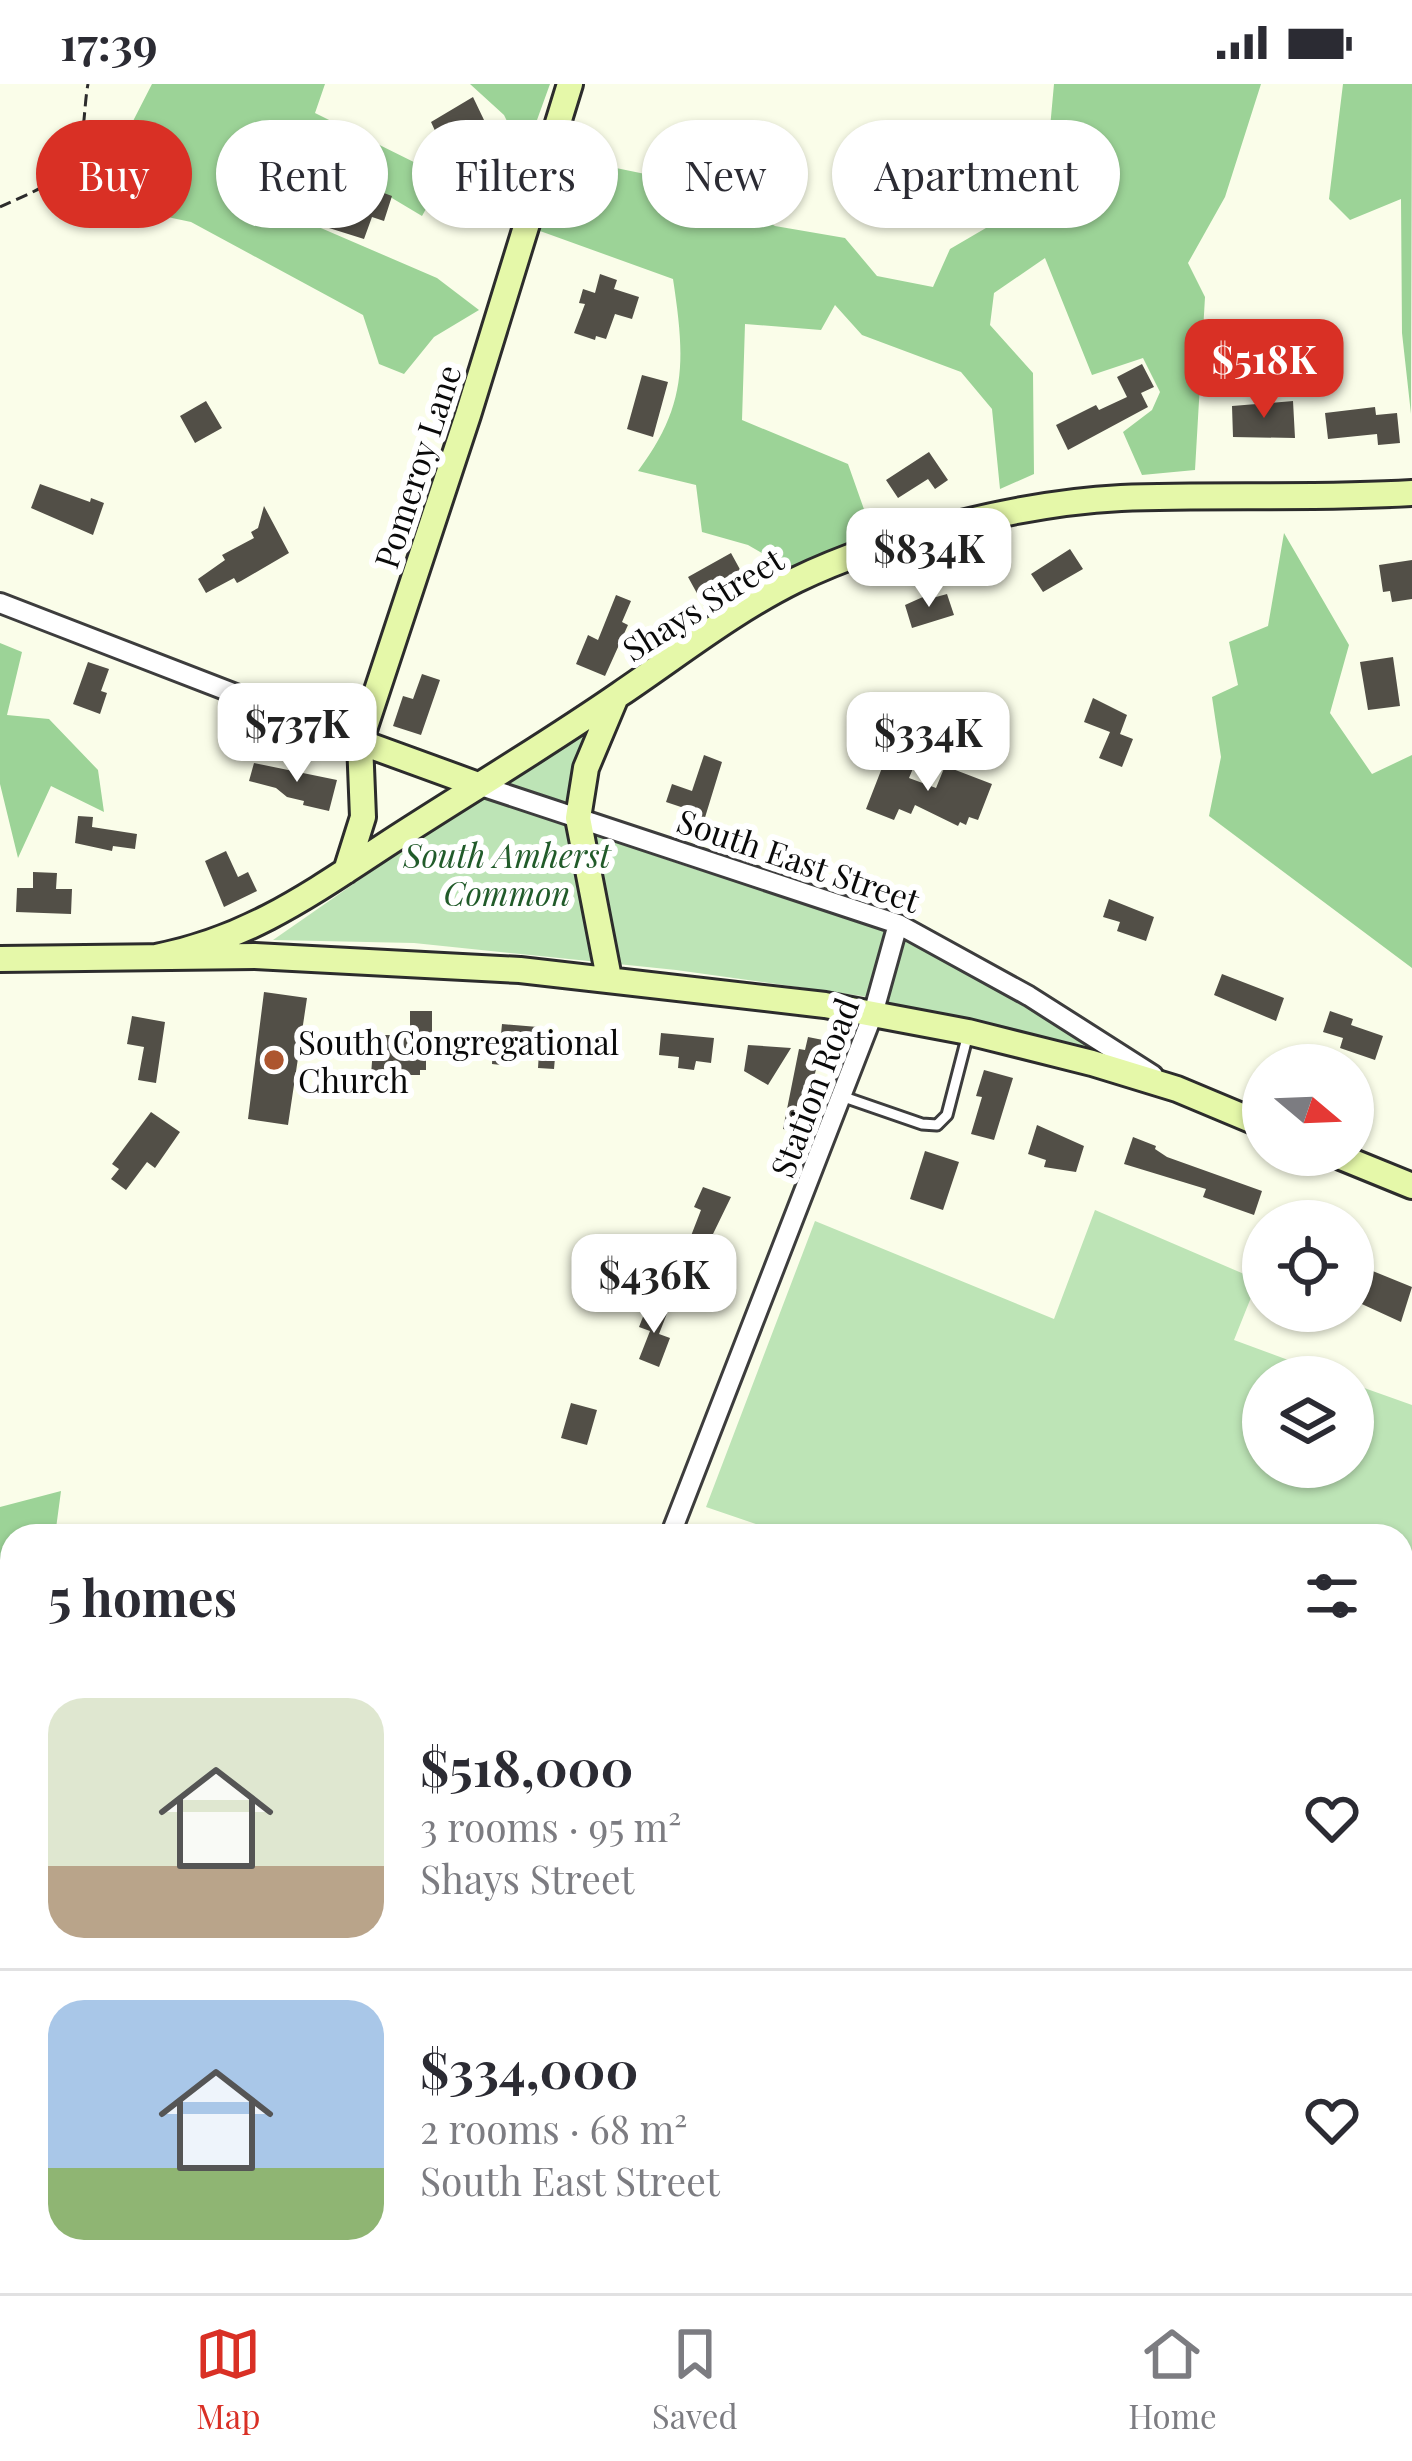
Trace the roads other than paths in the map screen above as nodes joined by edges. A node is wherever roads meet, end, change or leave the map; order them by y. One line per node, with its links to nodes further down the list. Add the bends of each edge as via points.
1 (570, 84): 5 (main road, Pomeroy Lane)
2 (1412, 494): 4 (main road, Shays Street, via 1121,498 951,528 795,580)
3 (0, 603): 5 (street)
4 (616, 697): 6 (main road, Shays Street); 7 (main road, via 586,768)
5 (360, 742): 6 (main road); 8 (main road, Pomeroy Lane, via 363,818)
6 (478, 785): 7 (street, South East Street); 8 (main road, South East Street)
7 (578, 818): 10 (street, South East Street); 14 (main road)
8 (346, 871): 9 (main road, South East Street)
9 (264, 920): 11 (main road, South East Street, via 223,941); 12 (main road)
10 (898, 925): 15 (street, Station Road); 17 (street, South East Street)
11 (156, 957): 12 (main road, South East Street); 13 (main road, South East Street)
12 (271, 957): 14 (main road, South East Street)
13 (0, 958)
14 (609, 978): 15 (main road, South East Street)
15 (873, 1015): 16 (main road, South East Street); 18 (street, Station Road)
16 (968, 1032): 17 (main road, South East Street); 18 (lane, via 947,1115 937,1125)
17 (1177, 1089): 19 (main road, South East Street)
18 (841, 1096): 22 (street, Station Road)
19 (1242, 1117)
20 (1374, 1170): 21 (main road)
21 (1412, 1186)
22 (675, 1524)

